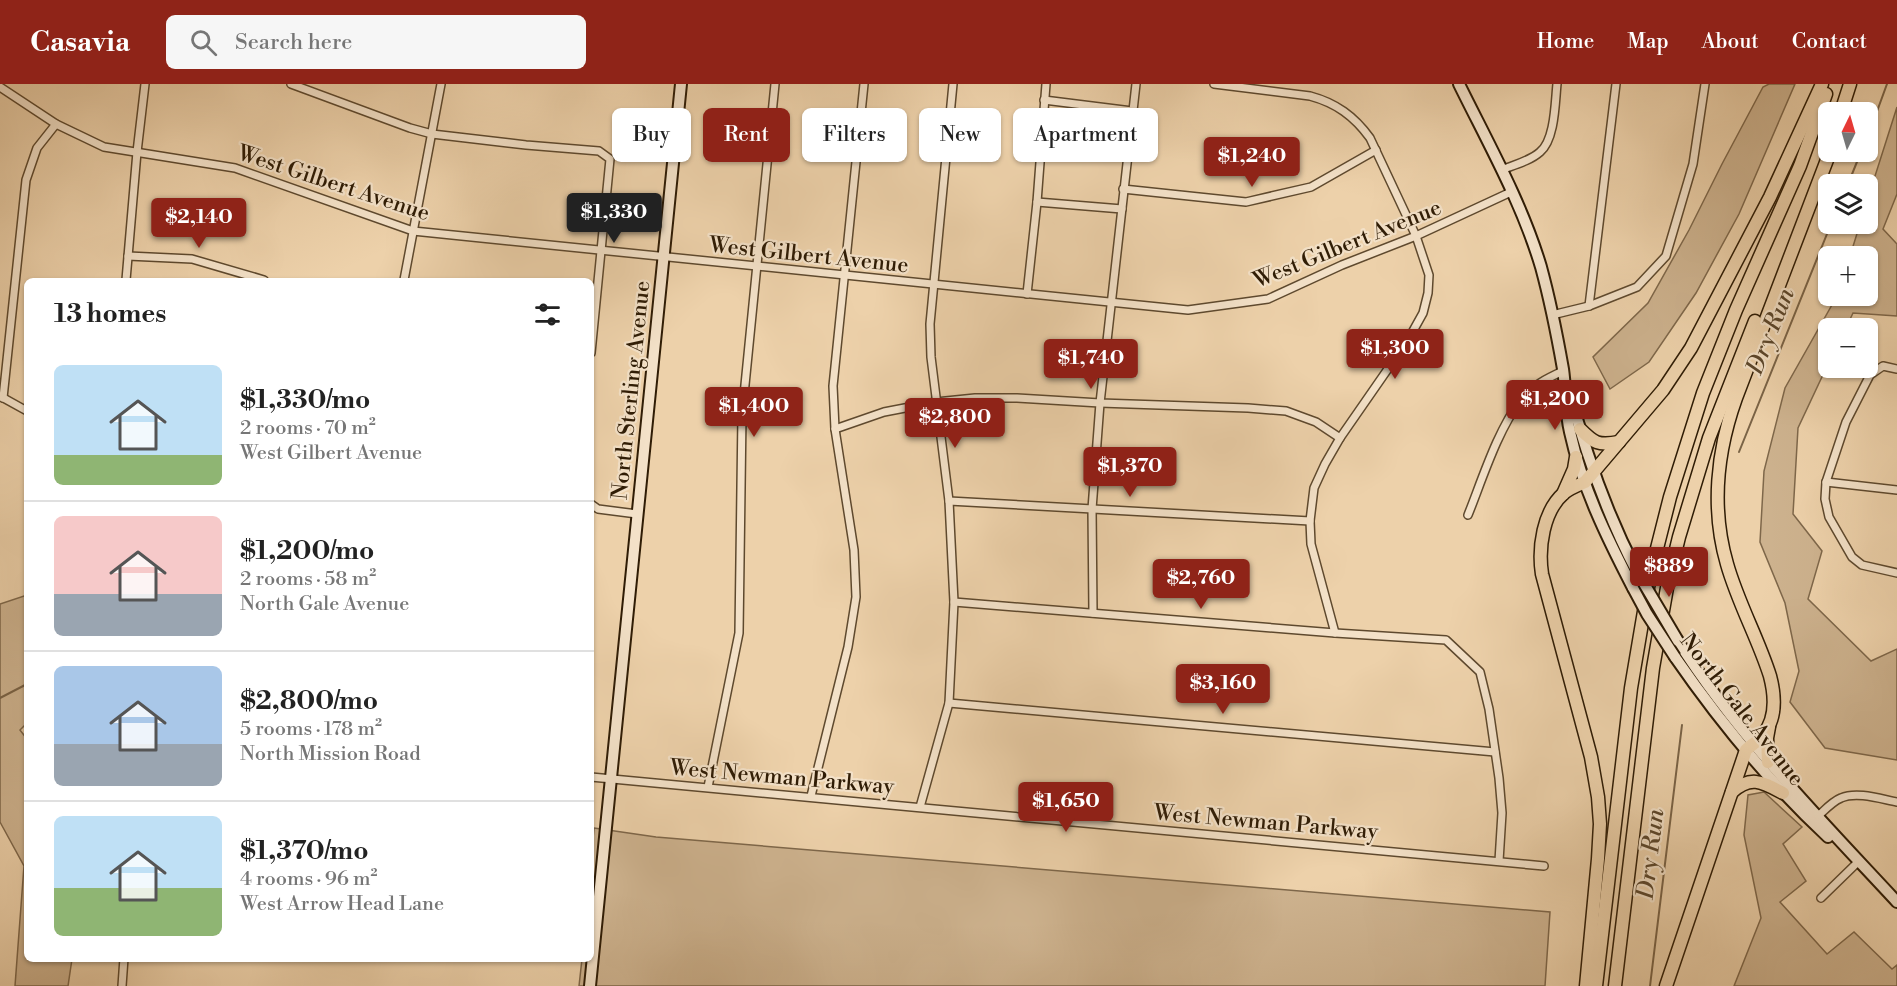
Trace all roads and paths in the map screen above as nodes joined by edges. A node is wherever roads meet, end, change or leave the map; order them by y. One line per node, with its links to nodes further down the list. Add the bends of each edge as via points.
1 (145, 84): 25 (street)
2 (291, 84): 18 (street)
3 (441, 84): 23 (street)
4 (681, 84): 38 (main road, North Sterling Avenue)
5 (775, 84): 39 (street)
6 (864, 84): 40 (street)
7 (953, 84): 44 (street)
8 (1046, 84): 19 (street)
9 (1136, 84): 21 (street)
10 (1214, 84): 24 (street, via 1322,99 1360,125)
11 (1459, 84): 29 (main road, North Gale Avenue)
12 (1557, 84): 29 (street, via 1548,144 1542,152)
13 (1616, 84): 47 (street)
14 (1705, 84): 47 (street, via 1693,164 1666,256 1637,287)
15 (1822, 84): 59 (highway, via 1770,197 1691,348 1663,390)
16 (1829, 84): 100 (highway, via 1800,166 1699,402 1670,497 1650,576 1631,688)
17 (0, 87): 22 (street, West Gilbert Avenue)
18 (313, 88): 23 (street)
19 (1044, 100): 20 (street); 32 (street)
20 (1108, 108)
21 (1132, 108)
22 (56, 124): 25 (street, West Gilbert Avenue, via 104,147); 52 (street, via 37,148 26,180)
23 (432, 134): 34 (street); 36 (street, via 599,151 610,159)
24 (1376, 150): 30 (street, via 1311,187 1246,202); 35 (street)
25 (137, 152): 34 (street, West Gilbert Avenue, via 235,168); 37 (street)
26 (1126, 162): 30 (street)
27 (1821, 162): 101 (highway, via 1709,438 1679,537 1653,668)
28 (1826, 162): 76 (highway, via 1728,420 1720,460 1718,504 1723,546 1733,584 1770,676 1774,703)
29 (1501, 170): 31 (main road, North Gale Avenue)
30 (1123, 189): 33 (street)
31 (1511, 192): 35 (street, West Gilbert Avenue); 48 (main road, North Gale Avenue, via 1530,232)
32 (1037, 202): 33 (street); 45 (street)
33 (1122, 209): 46 (street)
34 (413, 231): 36 (street, West Gilbert Avenue); 43 (street)
35 (1416, 236): 46 (street, West Gilbert Avenue, via 1268,299 1188,310); 58 (street, via 1429,274 1423,313)
36 (600, 250): 38 (street, West Gilbert Avenue); 49 (street)
37 (128, 256): 41 (street); 42 (street, via 192,260)
38 (664, 256): 39 (street, West Gilbert Avenue); 68 (main road, North Sterling Avenue)
39 (756, 267): 40 (street, West Gilbert Avenue); 82 (street, via 742,415 739,633)
40 (845, 275): 44 (street, West Gilbert Avenue); 56 (street, via 833,386)
41 (126, 278)
42 (257, 278)
43 (404, 278)
44 (933, 285): 45 (street, West Gilbert Avenue); 53 (street, via 930,324)
45 (1027, 294): 46 (street, West Gilbert Avenue)
46 (1113, 303): 54 (street)
47 (1589, 306): 48 (street)
48 (1552, 315): 51 (main road, North Gale Avenue)
49 (594, 319)
50 (1897, 369): 62 (street, via 1883,366 1870,375 1846,422)
51 (1563, 371): 57 (main road, North Gale Avenue); 60 (main road, North Gale Avenue, via 1566,411); 69 (street, via 1535,386 1521,399 1505,426)
52 (2, 397): 55 (street)
53 (936, 402): 54 (street, via 996,398); 56 (street, via 884,412); 65 (street)
54 (1100, 403): 58 (street, via 1286,411 1316,422); 67 (street)
55 (24, 409)
56 (835, 429): 85 (street, via 854,550 856,597 848,647)
57 (1580, 429): 59 (highway, via 1597,443); 61 (main road, North Gale Avenue)
58 (1340, 438): 70 (street, via 1314,488)
59 (1619, 442): 61 (highway)
60 (1576, 457): 61 (main road, North Gale Avenue); 64 (highway)
61 (1589, 477): 64 (highway); 77 (main road, North Gale Avenue, bridge, via 1636,570 1678,641); 77 (main road, North Gale Avenue, bridge, via 1606,535 1647,614 1707,702)
62 (1826, 482): 63 (street); 71 (street, via 1829,517 1852,558 1862,565)
63 (1897, 490)
64 (1563, 494): 99 (highway, via 1545,525 1540,561 1598,796 1599,859)
65 (949, 501): 67 (street); 72 (street)
66 (594, 506): 68 (street)
67 (1092, 509): 70 (street); 73 (street)
68 (637, 514): 81 (main road, North Sterling Avenue)
69 (1468, 515)
70 (1310, 521): 74 (street, via 1311,544)
71 (1897, 573)
72 (954, 602): 73 (street); 75 (street)
73 (1093, 613): 74 (street)
74 (1335, 633): 78 (street, via 1446,640 1480,672)
75 (949, 703): 78 (street); 87 (street)
76 (1771, 720): 77 (highway, via 1762,736); 79 (highway)
77 (1749, 747): 79 (main road, North Gale Avenue); 83 (highway); 84 (main road, North Gale Avenue)
78 (1495, 752): 89 (street, via 1502,813)
79 (1768, 762): 88 (main road, North Gale Avenue)
80 (594, 777): 81 (street, West Newman Parkway)
81 (610, 779): 82 (street, West Newman Parkway); 94 (main road, North Sterling Avenue)
82 (708, 787): 85 (street, West Newman Parkway)
83 (1731, 792): 84 (highway, via 1750,781); 102 (highway)
84 (1783, 793): 88 (main road, North Gale Avenue)
85 (811, 796): 87 (street, West Newman Parkway)
86 (1897, 802): 88 (street, via 1847,796)
87 (920, 807): 89 (street, West Newman Parkway)
88 (1815, 820): 90 (main road, North Gale Avenue)
89 (1499, 861): 91 (street, West Newman Parkway)
90 (1857, 862): 92 (street); 93 (main road, North Gale Avenue)
91 (1544, 866)
92 (1821, 898)
93 (1897, 903)
94 (594, 945)
95 (124, 962): 97 (street)
96 (592, 962): 98 (main road, North Sterling Avenue)
97 (122, 986)
98 (590, 986)
99 (1586, 986)
100 (1596, 986)
101 (1615, 986)
102 (1666, 986)

